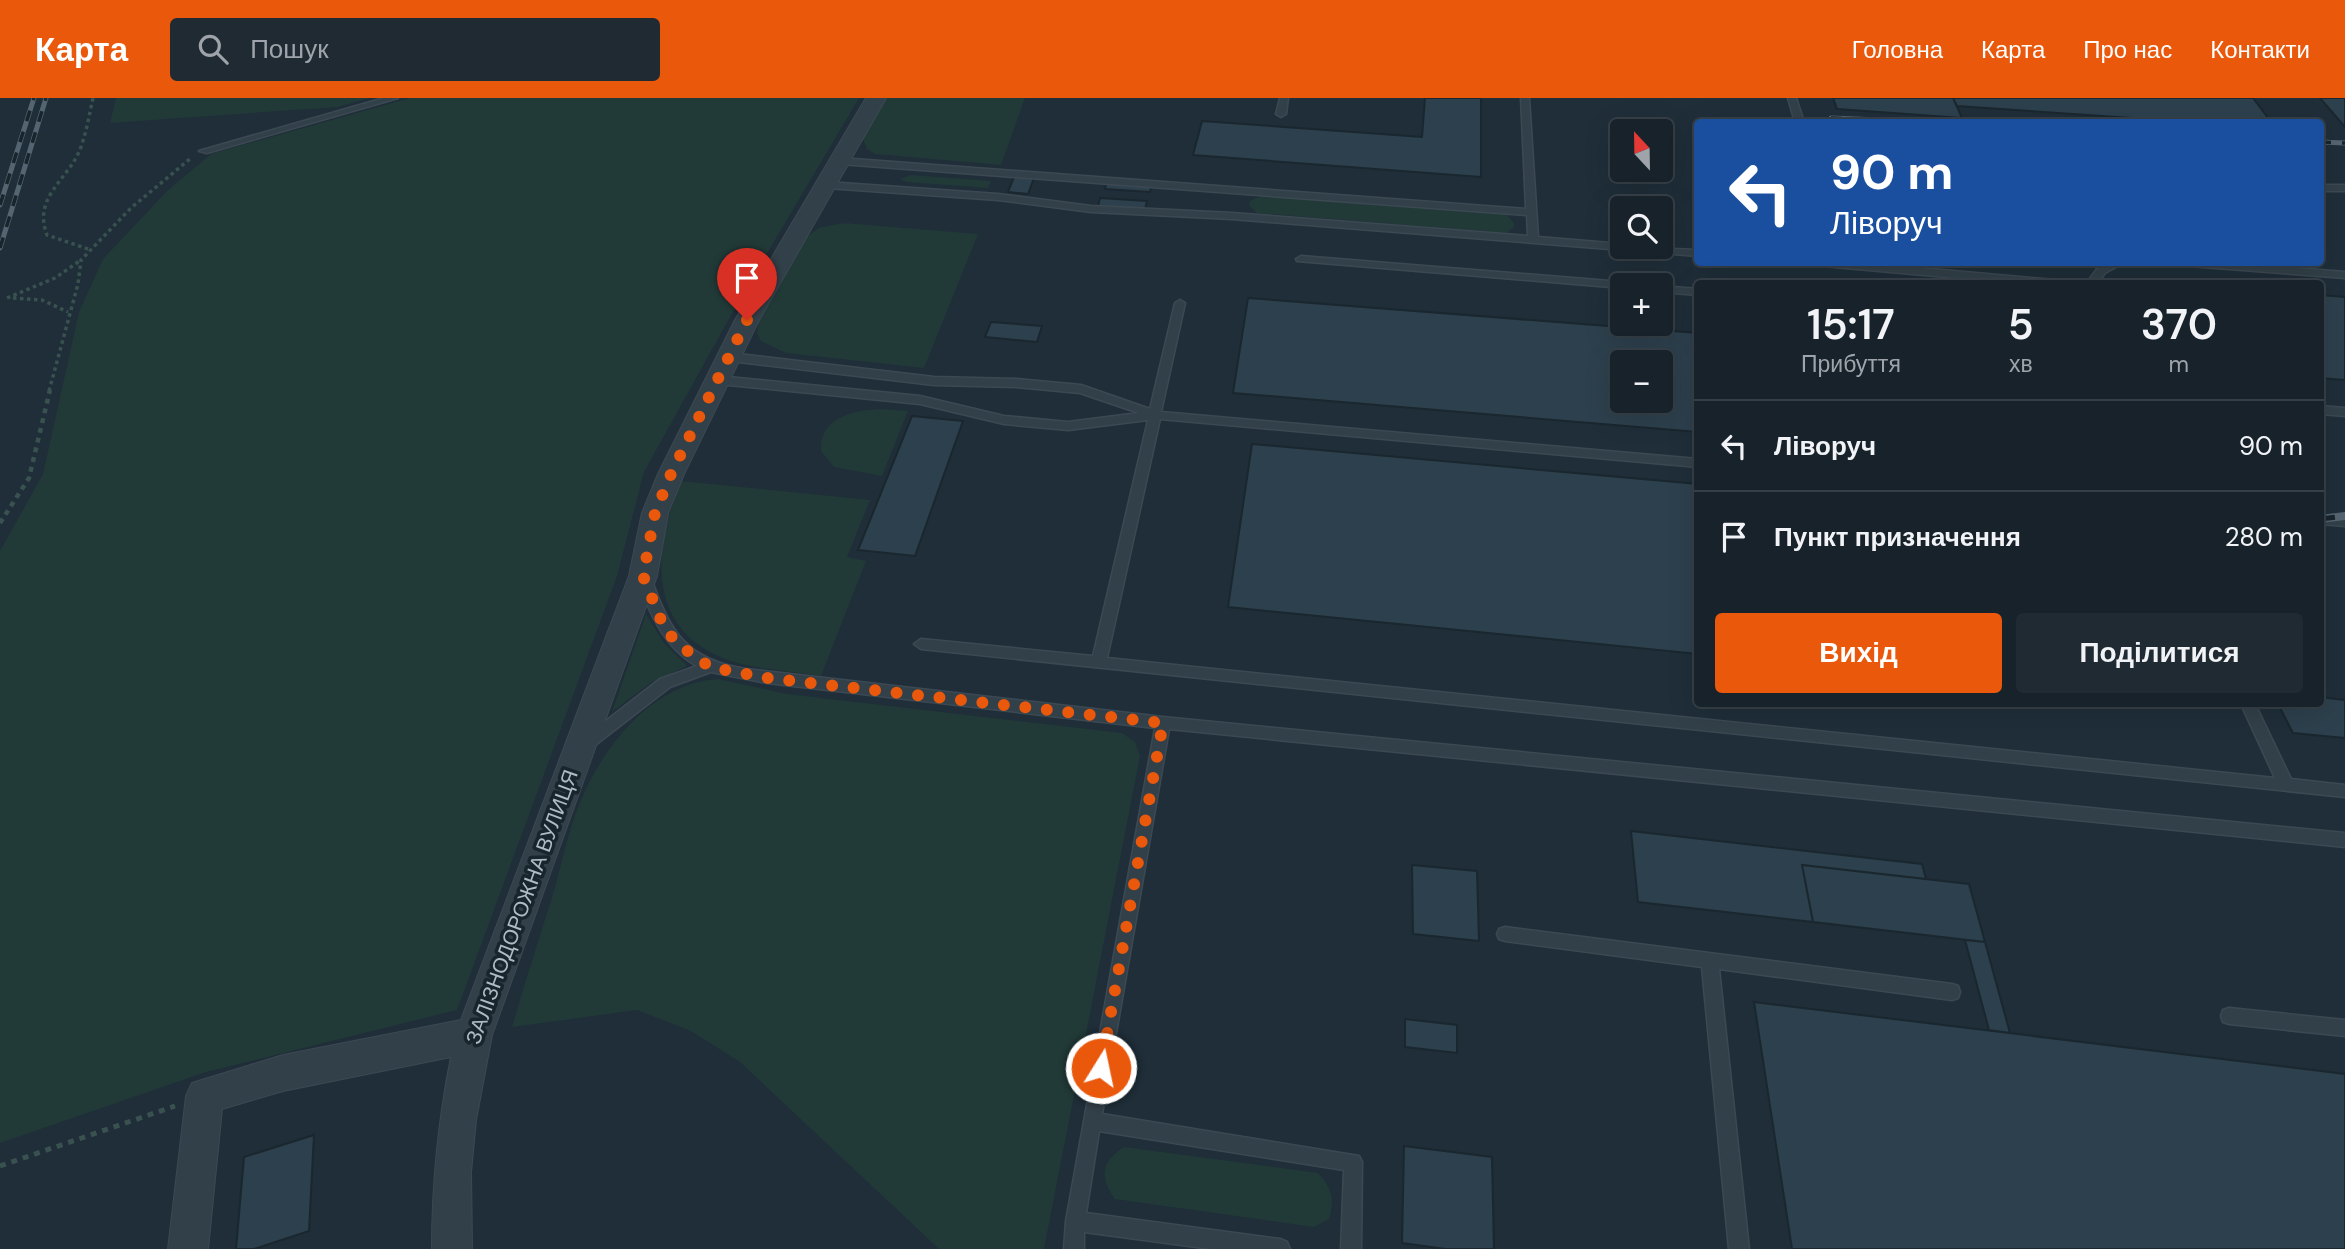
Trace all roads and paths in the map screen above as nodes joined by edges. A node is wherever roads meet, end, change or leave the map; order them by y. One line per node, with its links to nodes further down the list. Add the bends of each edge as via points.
1 (93, 98): 18 (path, via 77,155 53,186 40,222 47,235)
2 (394, 98): 9 (lane)
3 (876, 98): 10 (street, ЗАЛІЗНОДОРОЖНА ВУЛИЦЯ)
4 (1284, 98): 7 (lane)
5 (1525, 98): 15 (lane)
6 (1792, 98): 8 (lane)
7 (1281, 114)
8 (1799, 119)
9 (204, 151): 18 (path, via 187,160)
10 (841, 161): 11 (street, ЗАЛІЗНОДОРОЖНА ВУЛИЦЯ); 14 (lane)
11 (827, 185): 16 (lane, via 1104,210); 33 (street, ЗАЛІЗНОДОРОЖНА ВУЛИЦЯ)
12 (2324, 188): 13 (lane)
13 (2345, 188)
14 (1238, 189): 15 (lane); 16 (lane)
15 (1532, 212): 17 (lane)
16 (1232, 216): 17 (lane)
17 (1533, 240): 19 (lane)
18 (88, 249): 21 (path)
19 (1694, 253)
20 (1301, 259): 28 (lane)
21 (81, 260): 32 (path); 32 (path, via 55,278 7,298 40,300)
22 (1865, 266): 26 (lane)
23 (2112, 266): 27 (lane)
24 (2228, 266): 25 (lane)
25 (2345, 275)
26 (2021, 280)
27 (2094, 280)
28 (1610, 284)
29 (1673, 290): 30 (lane)
30 (1694, 292)
31 (1180, 303): 37 (lane)
32 (68, 312): 41 (path, via 29,478)
33 (730, 357): 34 (street, ЗАЛІЗНОДОРОЖНА ВУЛИЦЯ); 37 (lane, via 934,381 1081,389)
34 (718, 380): 37 (lane, via 920,400 1004,420 1068,426); 42 (street, ЗАЛІЗНОДОРОЖНА ВУЛИЦЯ, via 655,513)
35 (2324, 410): 36 (lane)
36 (2345, 412)
37 (1155, 415): 38 (lane); 44 (lane)
38 (1694, 463)
39 (2324, 519): 40 (lane)
40 (2345, 522)
41 (0, 523)
42 (643, 576): 45 (lane, via 665,630); 48 (street, ЗАЛІЗНОДОРОЖНА ВУЛИЦЯ)
43 (921, 643): 44 (lane)
44 (1099, 662): 49 (lane)
45 (710, 667): 47 (lane, via 767,678); 48 (lane, via 665,683)
46 (2249, 707): 49 (lane)
47 (1163, 723): 51 (lane); 59 (lane)
48 (577, 751): 57 (street, ЗАЛІЗНОДОРОЖНА ВУЛИЦЯ)
49 (2286, 785): 50 (lane)
50 (2345, 791)
51 (2345, 840)
52 (1505, 934): 53 (lane)
53 (1710, 962): 54 (lane); 67 (lane)
54 (1952, 992)
55 (2229, 1016): 56 (lane)
56 (2345, 1028)
57 (474, 1035): 58 (street, via 283,1073); 63 (street, ЗАЛІЗНОДОРОЖНА ВУЛИЦЯ, via 456,1133)
58 (205, 1096): 60 (path); 62 (street)
59 (1092, 1121): 61 (lane); 66 (lane, via 1353,1162)
60 (0, 1166)
61 (1075, 1221): 64 (lane); 65 (lane)
62 (188, 1249)
63 (452, 1249)
64 (1073, 1249)
65 (1280, 1249)
66 (1351, 1249)
67 (1739, 1249)

